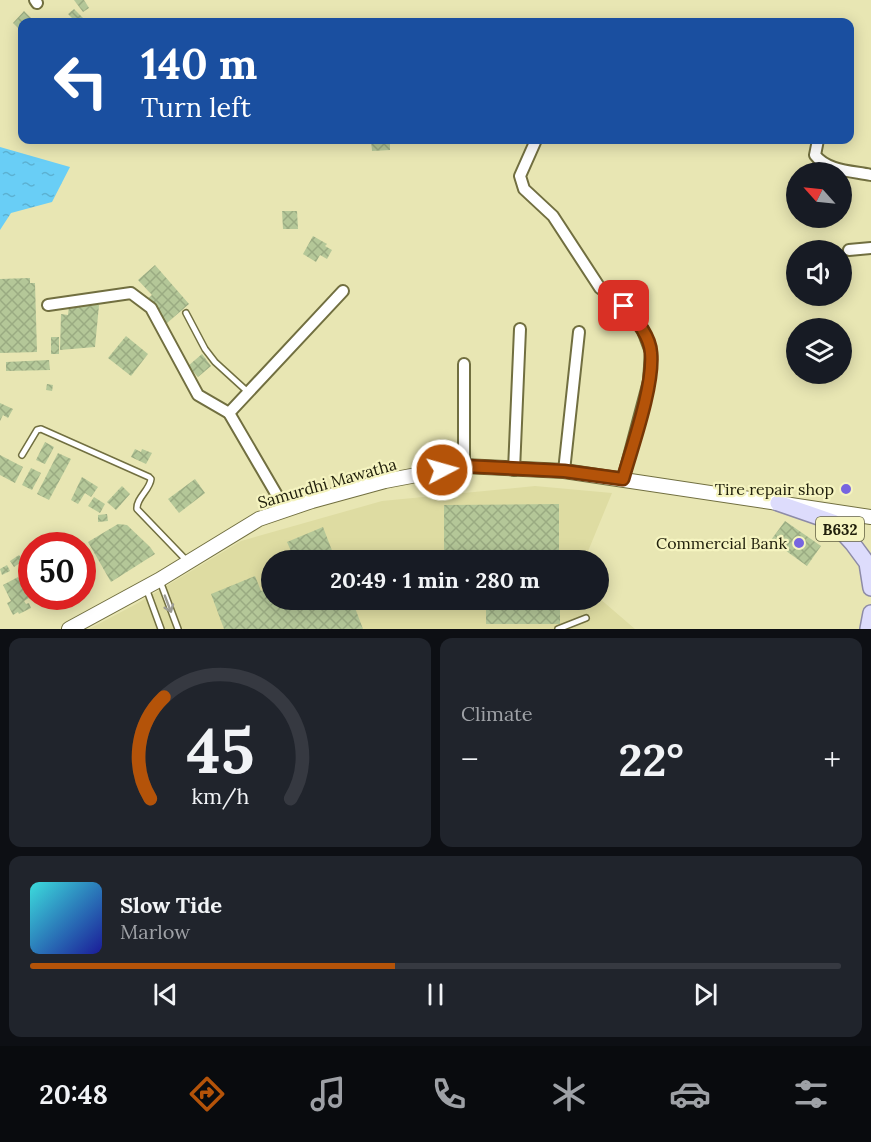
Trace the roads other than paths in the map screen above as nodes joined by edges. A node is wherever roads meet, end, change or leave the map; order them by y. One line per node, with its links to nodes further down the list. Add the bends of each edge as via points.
1 (534, 144): 18 (street, via 520,176 524,189 553,216 600,288 624,306 642,328 651,352 649,381)
2 (817, 144): 3 (street, via 815,155 820,162)
3 (871, 175)
4 (871, 248): 5 (street)
5 (852, 250)
6 (342, 291): 12 (street)
7 (48, 305): 13 (street, via 131,293 152,308 198,395)
8 (186, 313): 12 (lane, via 215,362)
9 (520, 329): 16 (street)
10 (579, 332): 17 (street)
11 (464, 364): 15 (street)
12 (249, 393): 13 (street)
13 (230, 413): 20 (street)
14 (22, 455): 22 (lane, via 41,429 149,477 150,484 137,509)
15 (464, 466): 16 (main road, Samurdhi Mawatha); 20 (main road, Samurdhi Mawatha, via 385,481)
16 (514, 470): 17 (main road, Samurdhi Mawatha)
17 (564, 471): 18 (main road, Samurdhi Mawatha)
18 (623, 479): 19 (main road, Samurdhi Mawatha)
19 (778, 503): 21 (main road, Samurdhi Mawatha); 25 (main road, B632, via 833,522 867,563)
20 (285, 509): 22 (main road, Samurdhi Mawatha, via 259,519)
21 (871, 517)
22 (188, 562): 23 (main road, Samurdhi Mawatha)
23 (159, 580): 24 (main road, Samurdhi Mawatha); 30 (lane, one-way to 30)
24 (146, 587): 28 (main road, Samurdhi Mawatha); 29 (lane)
25 (871, 588)
26 (871, 613): 32 (main road)
27 (586, 618): 31 (lane)
28 (69, 629)
29 (161, 629)
30 (178, 629)
31 (558, 629)
32 (868, 629)

